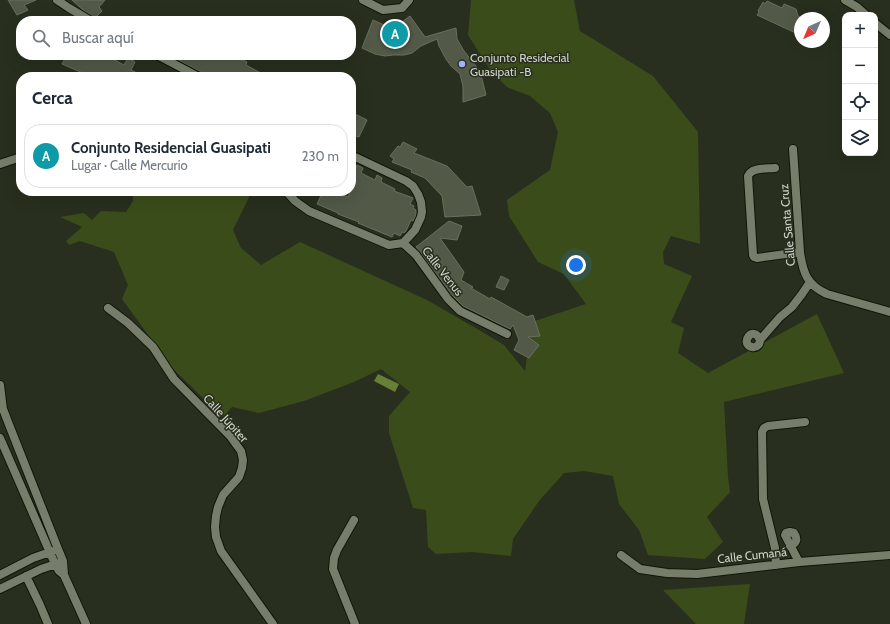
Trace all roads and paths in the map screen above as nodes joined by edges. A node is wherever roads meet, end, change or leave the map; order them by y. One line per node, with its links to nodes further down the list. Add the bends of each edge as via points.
1 (57, 0): 6 (street)
2 (363, 0): 3 (street, via 383,10 402,8)
3 (408, 0)
4 (845, 0): 5 (street)
5 (863, 12)
6 (83, 16)
7 (878, 25): 8 (street)
8 (890, 35)
9 (167, 60): 10 (street)
10 (189, 72)
11 (793, 149): 18 (street, Calle Santa Cruz)
12 (356, 157): 17 (street, via 406,181 418,194 421,217 415,230)
13 (16, 159): 14 (street)
14 (0, 164)
15 (775, 168): 18 (street, via 752,171 748,176 752,255 757,258)
16 (289, 196): 17 (street, via 309,211 389,245)
17 (403, 243): 22 (street, Calle Venus, via 460,311)
18 (800, 252): 19 (street, Calle Santa Cruz, via 802,267)
19 (810, 282): 21 (street, Calle Santa Cruz, via 827,294); 23 (street, via 792,307)
20 (108, 308): 46 (street, Calle Júpiter, via 153,347 174,379 230,436 241,451 243,460 239,477 223,496 218,507 216,537 222,551)
21 (890, 312)
22 (507, 334)
23 (760, 340)
24 (0, 385): 25 (street)
25 (1, 410): 30 (street)
26 (805, 422): 37 (street, via 768,426 762,432 763,499 775,548)
27 (0, 438): 30 (street)
28 (354, 520): 47 (street, via 337,550 333,569)
29 (790, 546): 35 (street)
30 (54, 551): 33 (street); 34 (street); 36 (street)
31 (621, 555): 37 (street, Calle Cumaná, via 640,569 667,574 697,574)
32 (890, 556): 35 (street, Calle Cumaná)
33 (33, 558): 38 (street, via 38,560); 39 (street)
34 (63, 561): 36 (street); 40 (street)
35 (799, 562): 37 (street, Calle Cumaná)
36 (55, 564): 38 (street); 40 (street)
37 (776, 566)
38 (41, 569): 41 (street)
39 (3, 573): 42 (street)
40 (64, 575): 45 (street)
41 (26, 576): 42 (street); 44 (street)
42 (13, 582): 43 (street)
43 (0, 588)
44 (48, 624)
45 (86, 624)
46 (273, 624)
47 (355, 624)

